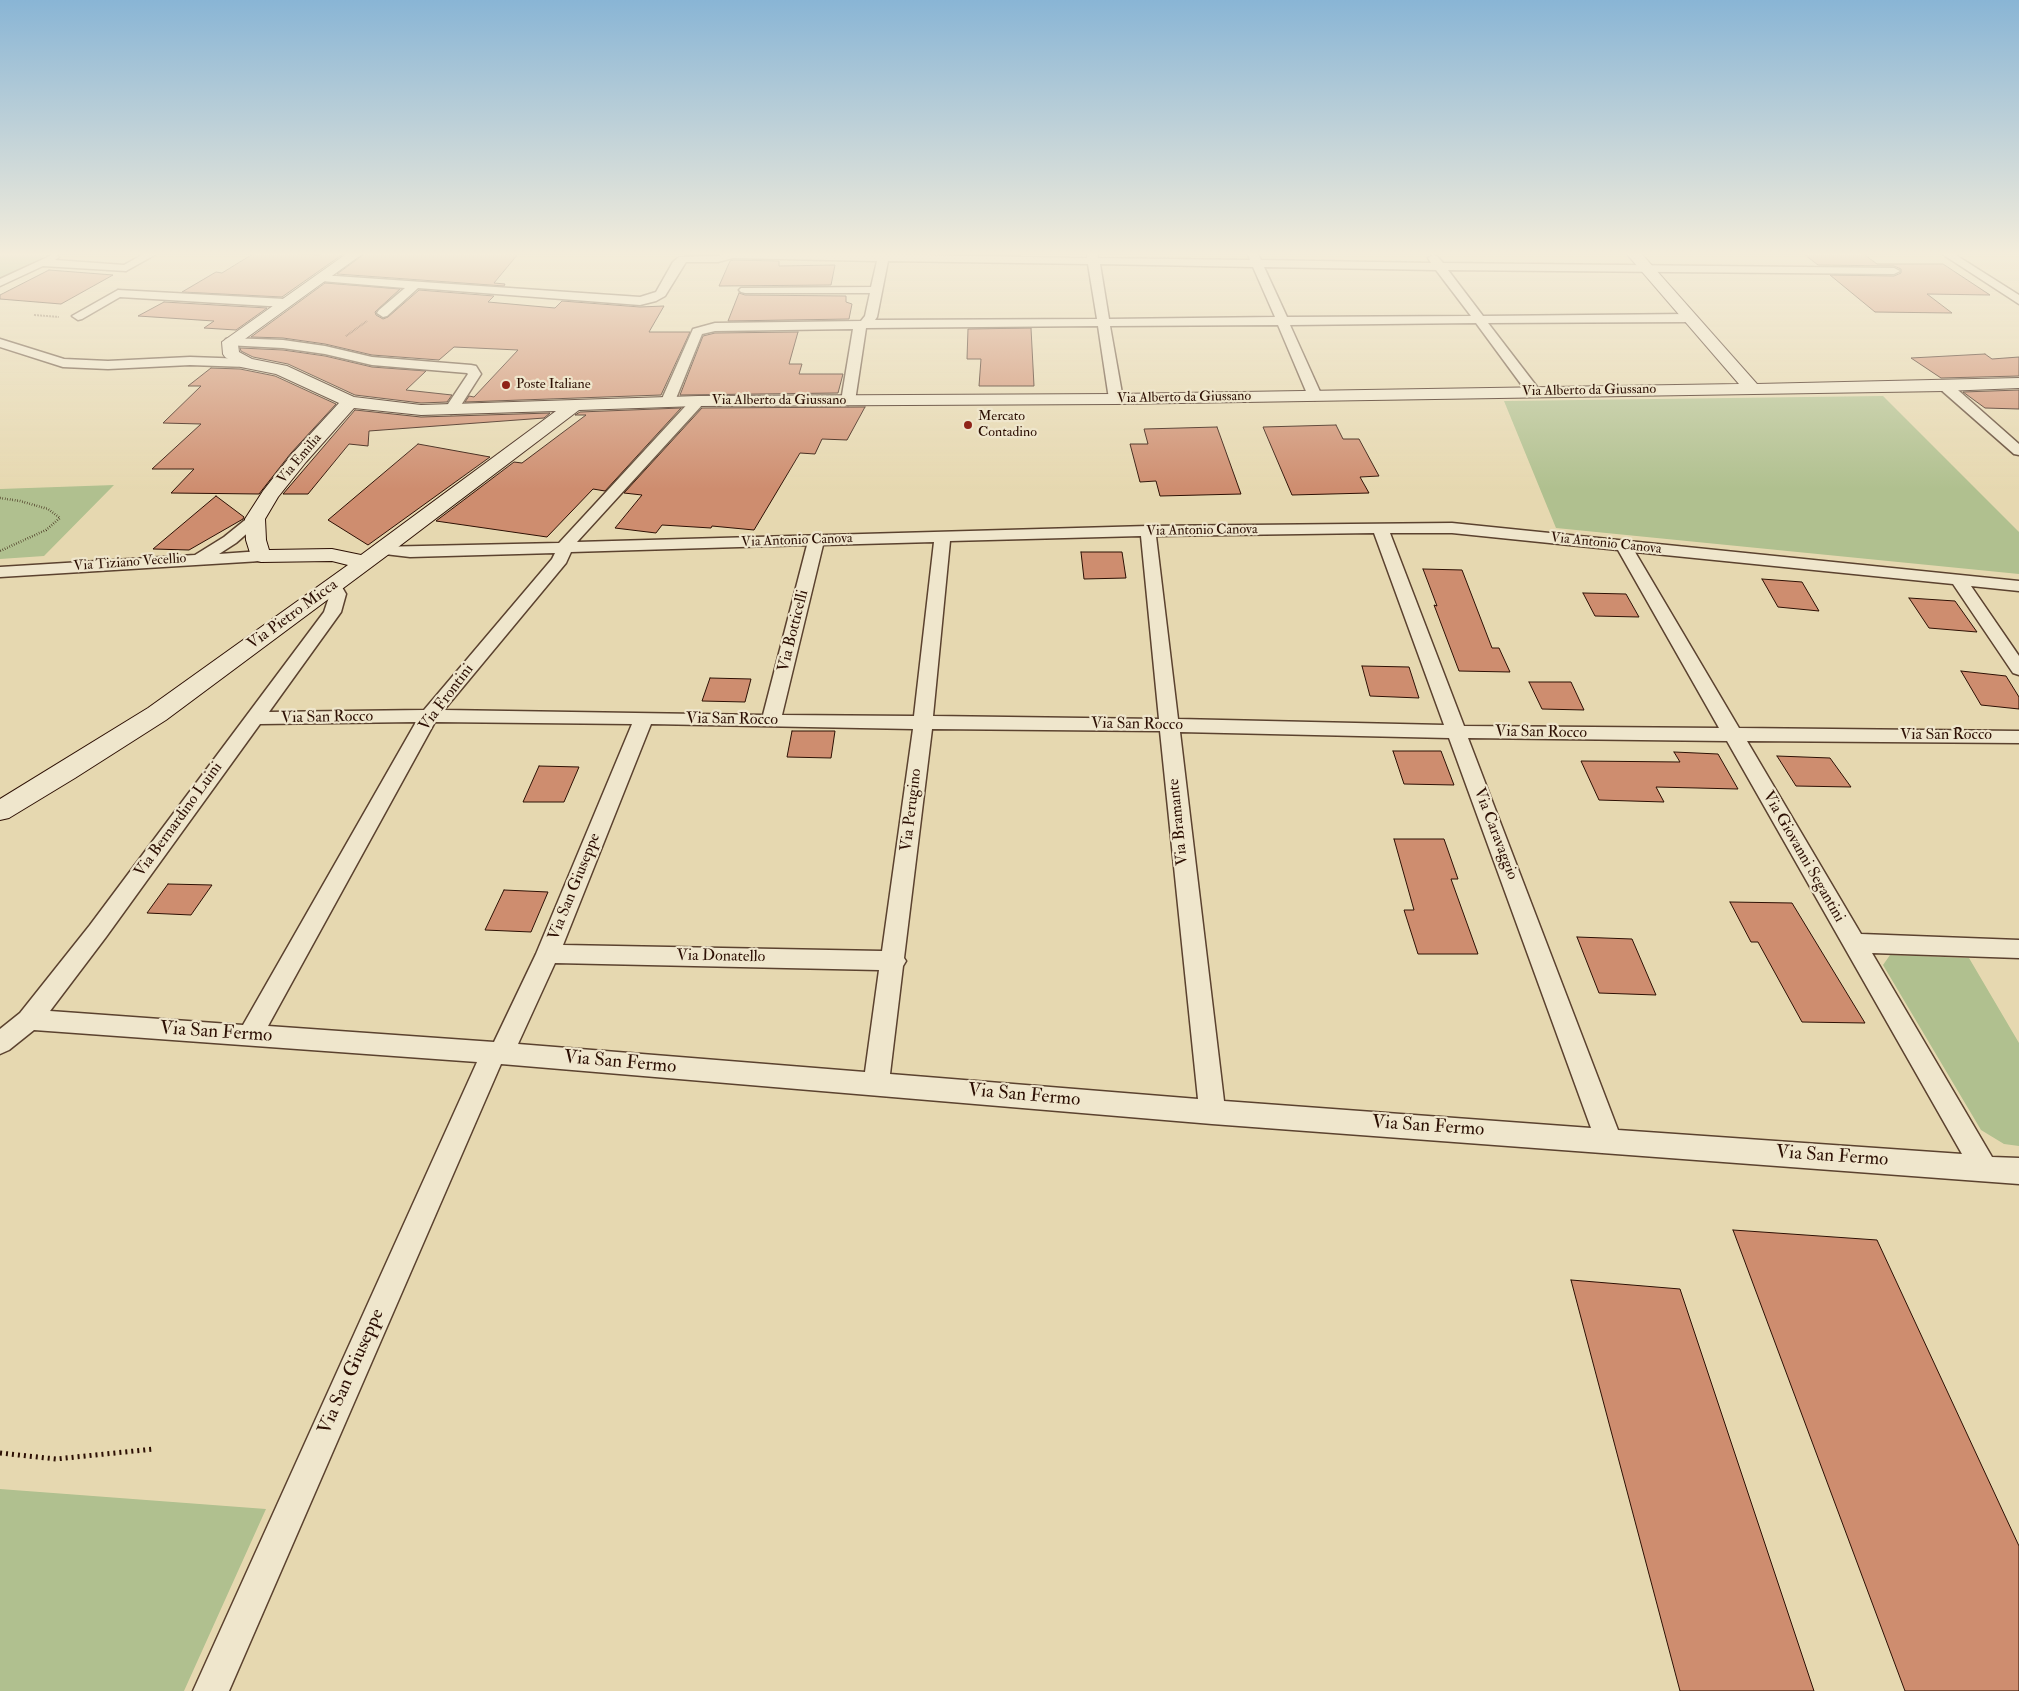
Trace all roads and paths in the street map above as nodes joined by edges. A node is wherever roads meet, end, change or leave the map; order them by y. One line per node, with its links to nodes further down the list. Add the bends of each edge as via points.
1 (246, 331): 9 (street)
2 (352, 331): 11 (path)
3 (702, 331): 22 (street, via 697,332)
4 (862, 331): 20 (street)
5 (1105, 331): 18 (street)
6 (1286, 331): 17 (street)
7 (1489, 331): 16 (street)
8 (1701, 331): 15 (street)
9 (230, 342): 11 (street); 12 (street, via 231,354)
10 (1, 345): 12 (street, via 64,363)
11 (326, 350): 24 (street, via 372,361 471,369 475,374)
12 (247, 363): 21 (street, Via Alberto da Giussano, via 281,370)
13 (2019, 383): 14 (street, Via Alberto da Giussano)
14 (1944, 386): 15 (street, Via Alberto da Giussano); 25 (street)
15 (1751, 387): 16 (street, Via Alberto da Giussano)
16 (1534, 392): 17 (street, Via Alberto da Giussano)
17 (1315, 396): 18 (street, Via Alberto da Giussano)
18 (1116, 399): 20 (street, Via Alberto da Giussano)
19 (698, 401): 20 (street, Via Alberto da Giussano); 22 (street, Via Alberto da Giussano); 32 (street, Via Frontini)
20 (848, 401)
21 (350, 402): 24 (street, Via Alberto da Giussano); 27 (street, Via Emilia, via 299,458)
22 (668, 402): 23 (street, Via Alberto da Giussano)
23 (575, 405): 24 (street, Via Alberto da Giussano); 34 (street, Via Pietro Micca)
24 (450, 410)
25 (2019, 451)
26 (0, 498): 35 (path, via 48,509 60,518 46,530)
27 (255, 520): 36 (street); 37 (street)
28 (1380, 528): 29 (street, Via Antonio Canova); 33 (street, Via Antonio Canova, via 1452,528); 50 (street, Via Caravaggio)
29 (1148, 531): 30 (street, Via Antonio Canova); 49 (street, Via Bramante)
30 (943, 536): 31 (street, Via Antonio Canova); 48 (street, Via Perugino)
31 (816, 541): 32 (street, Via Antonio Canova); 47 (street, Via Botticelli)
32 (565, 546): 34 (street, Via Antonio Canova, via 410,552); 44 (street, Via Frontini, via 560,560)
33 (1624, 546): 40 (street, Via Antonio Canova); 51 (street, Via Giovanni Segantini)
34 (382, 550): 38 (street, Via Pietro Micca)
35 (0, 551)
36 (261, 556): 37 (street, Via Tiziano Vecellio); 38 (street, via 332,555)
37 (199, 559): 39 (street, Via Tiziano Vecellio)
38 (364, 562): 41 (street, Via Pietro Micca)
39 (0, 572)
40 (1958, 579): 42 (street, Via Antonio Canova); 43 (street)
41 (333, 586): 45 (street, Via Bernardino Luini, via 338,594 332,612); 53 (street, Via Pietro Micca, via 157,714)
42 (2019, 586)
43 (2019, 669)
44 (429, 716): 45 (street, Via San Rocco); 46 (street, Via San Rocco); 59 (street, Via Frontini)
45 (254, 718): 58 (street, Via Bernardino Luini)
46 (644, 718): 47 (street, Via San Rocco); 56 (street, Via San Giuseppe)
47 (771, 721): 48 (street, Via San Rocco)
48 (923, 722): 49 (street, Via San Rocco); 57 (street, Via Perugino)
49 (1168, 725): 50 (street, Via San Rocco); 63 (street, Via Bramante)
50 (1457, 732): 51 (street, Via San Rocco); 64 (street, Via Caravaggio)
51 (1732, 735): 52 (street, Via San Rocco); 54 (street, Via Giovanni Segantini)
52 (2019, 737)
53 (0, 810)
54 (1853, 943): 55 (street); 65 (street, Via Giovanni Segantini)
55 (2019, 949)
56 (548, 954): 57 (street, Via Donatello); 61 (street, Via San Giuseppe)
57 (894, 961): 62 (street, Via Perugino)
58 (29, 1020): 59 (street, Via San Fermo); 60 (street, Via Bernardino Luini)
59 (250, 1035): 61 (street, Via San Fermo)
60 (0, 1043)
61 (497, 1054): 62 (street, Via San Fermo); 69 (street, Via San Giuseppe)
62 (876, 1084): 63 (street, Via San Fermo)
63 (1212, 1112): 64 (street, Via San Fermo)
64 (1610, 1140): 65 (street, Via San Fermo)
65 (1984, 1168): 66 (street, Via San Fermo)
66 (2019, 1171)
67 (154, 1449): 68 (path, via 56,1459)
68 (0, 1453)
69 (211, 1691)

